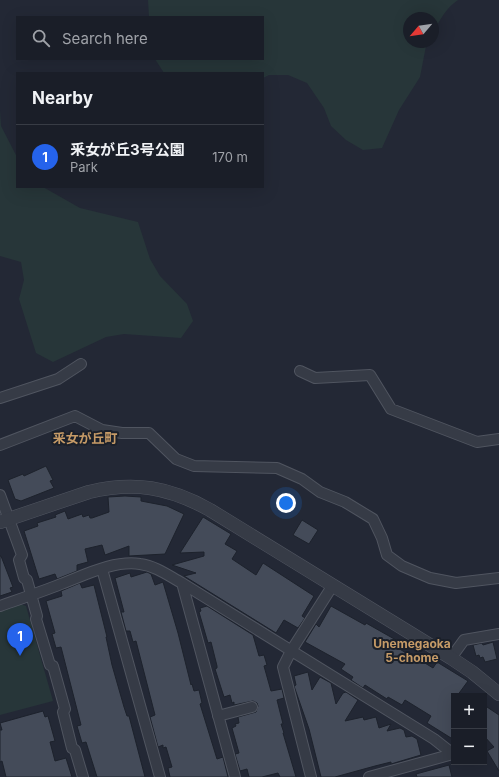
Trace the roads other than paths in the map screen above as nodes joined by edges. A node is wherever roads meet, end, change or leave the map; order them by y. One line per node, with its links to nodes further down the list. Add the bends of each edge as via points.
1 (81, 364): 3 (street, via 58,379)
2 (300, 371): 4 (street, via 315,378 370,375 391,409 477,442)
3 (0, 398)
4 (499, 439)
5 (0, 445): 9 (street, via 75,416 102,430 122,434 149,433 176,459 194,466 277,468 302,479 320,492 345,502 373,519 387,555 402,566 430,578 456,583)
6 (0, 495): 7 (street)
7 (4, 521): 11 (street, via 89,492 132,486 156,488 196,501); 12 (street, via 16,538 22,555 19,560 24,578)
8 (102, 569): 10 (street, via 120,564 140,564 163,572); 12 (street); 21 (street)
9 (499, 578)
10 (182, 583): 15 (street); 19 (street)
11 (333, 585): 15 (street); 16 (street)
12 (32, 595): 13 (street); 20 (street, via 42,639 50,665 53,666 65,709 63,712 72,748 75,750)
13 (0, 606)
14 (499, 634): 16 (street, via 464,640)
15 (291, 651): 23 (street, via 283,667); 24 (street, via 434,739 453,754)
16 (451, 658): 17 (street)
17 (499, 694)
18 (252, 707): 19 (street)
19 (218, 716): 22 (street)
20 (83, 777)
21 (160, 777)
22 (235, 777)
23 (311, 777)
24 (369, 777)

